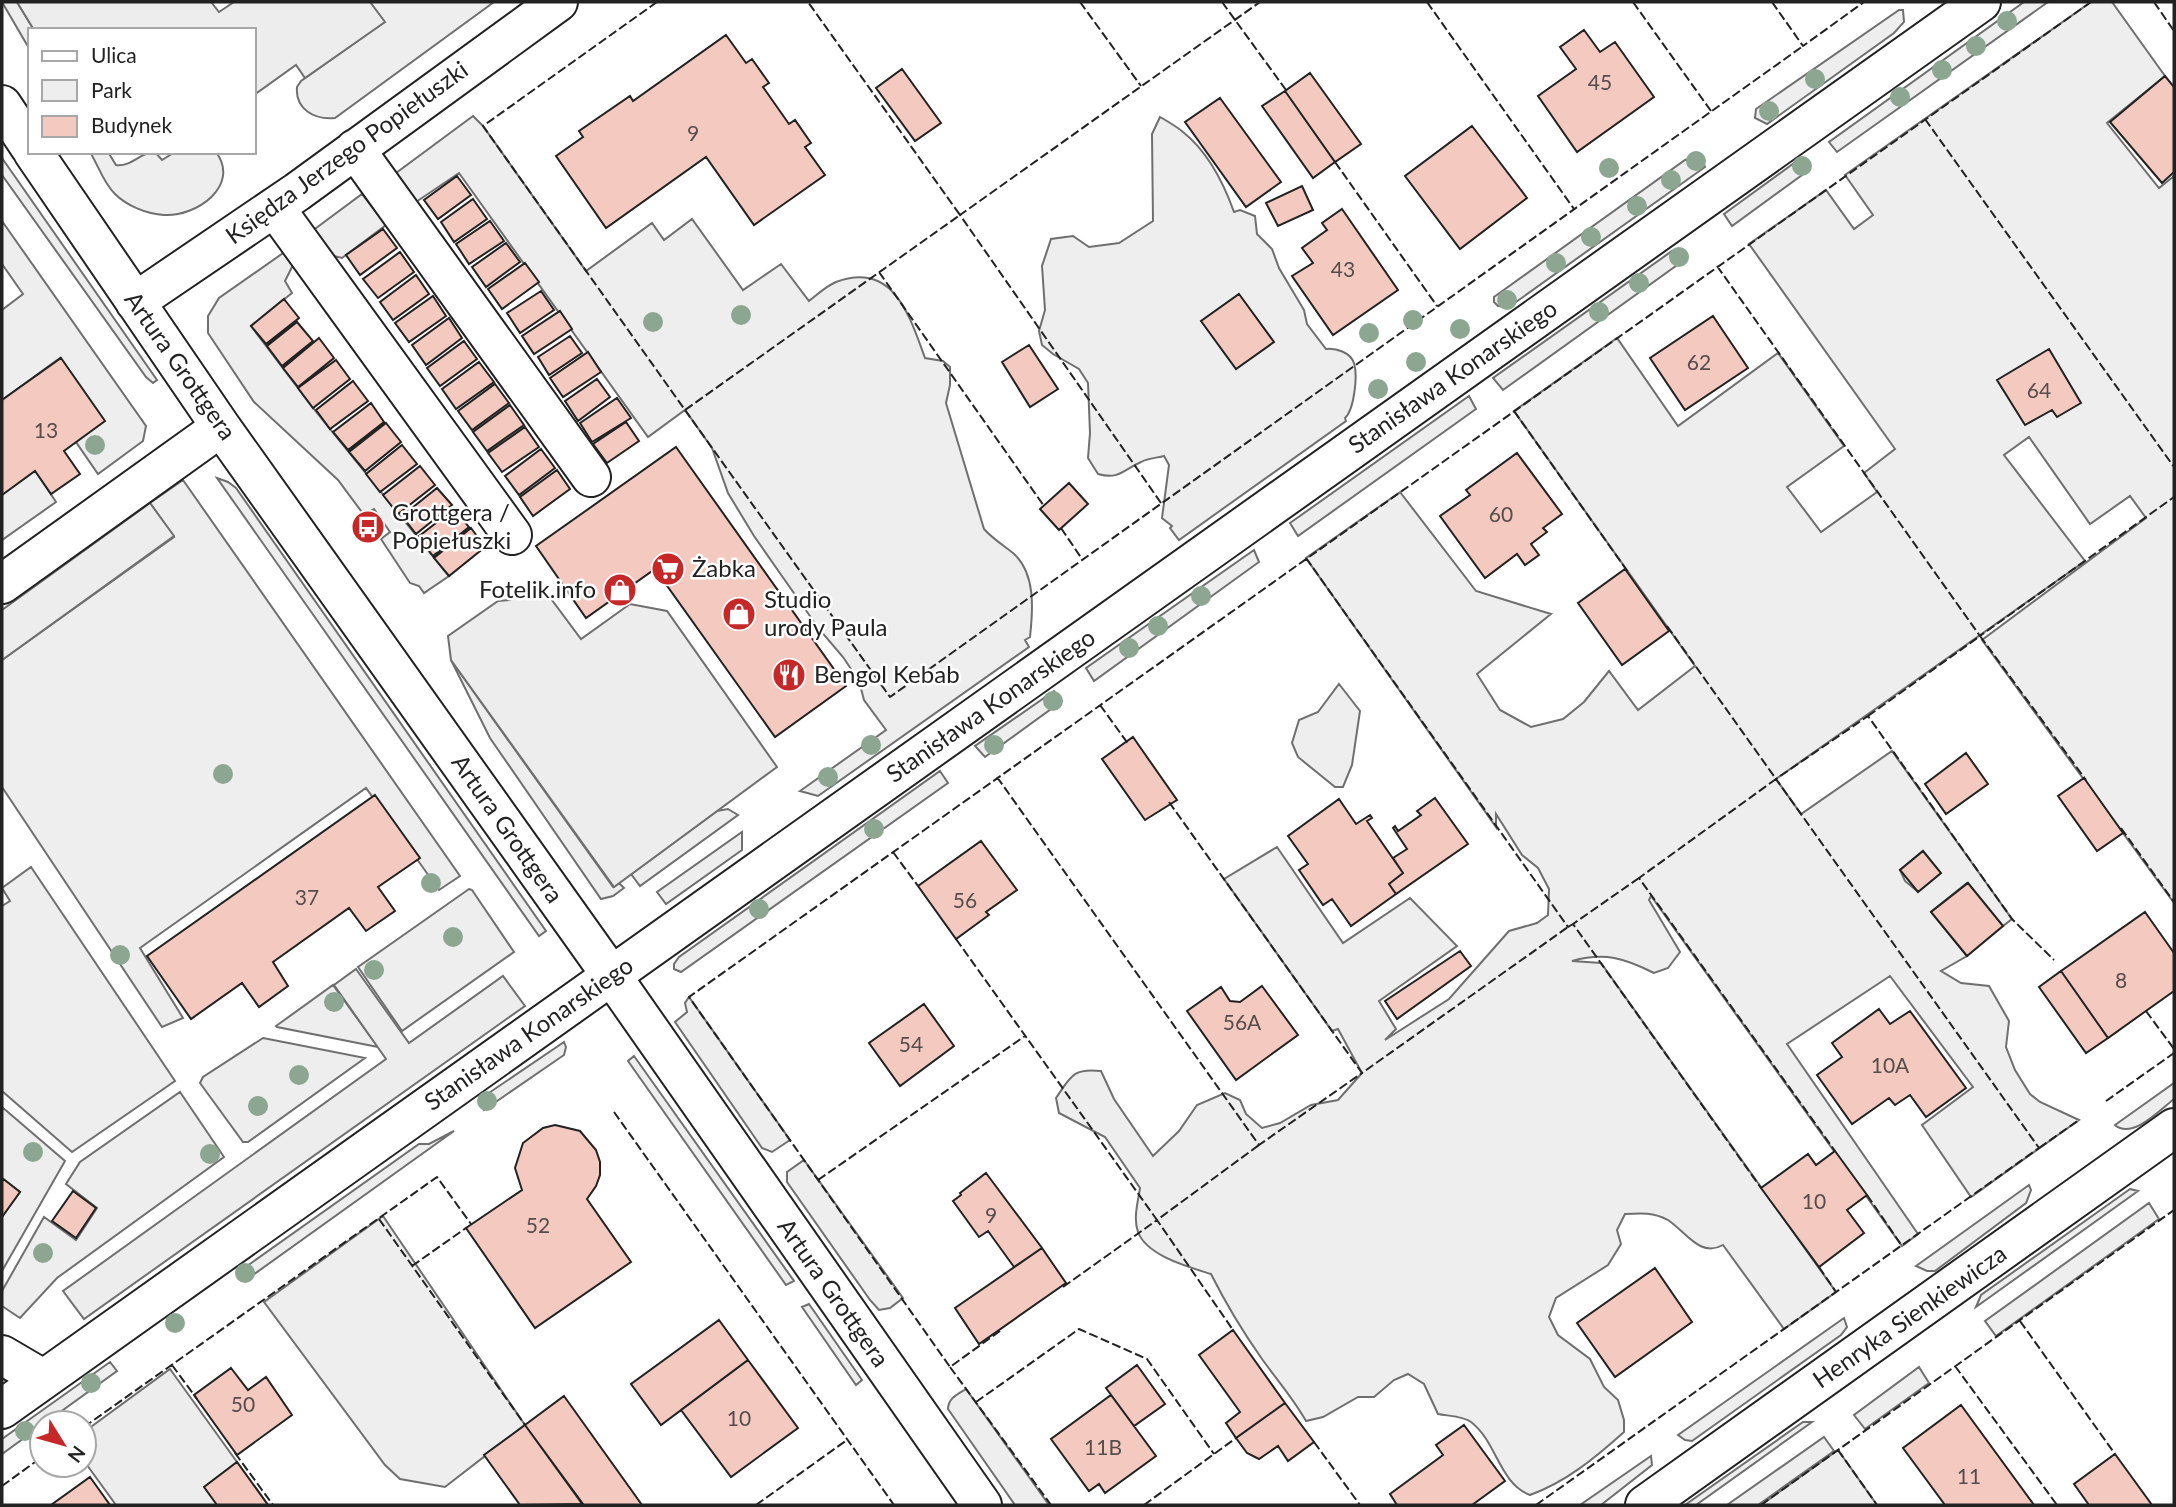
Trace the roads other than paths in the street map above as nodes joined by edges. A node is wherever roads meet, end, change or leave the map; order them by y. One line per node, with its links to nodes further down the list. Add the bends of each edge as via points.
1 (558, 2): 5 (street, Księdza Jerzego Popiełuszki)
2 (1981, 2): 13 (street, Stanisława Konarskiego)
3 (2, 106): 4 (street)
4 (28, 144)
5 (355, 149): 7 (street, Księdza Jerzego Popiełuszki); 10 (street)
6 (34, 154): 8 (street, Artura Grottgera)
7 (275, 208): 8 (street, Księdza Jerzego Popiełuszki); 11 (street)
8 (135, 302): 9 (street, Artura Grottgera)
9 (221, 427): 12 (street); 13 (street, Artura Grottgera)
10 (591, 477)
11 (512, 535)
12 (2, 584)
13 (611, 975): 16 (street, Stanisława Konarskiego); 18 (street, Artura Grottgera)
14 (2174, 1128): 19 (street, Henryka Sienkiewicza)
15 (2, 1355): 16 (street)
16 (43, 1379): 17 (street, Stanisława Konarskiego)
17 (2, 1409)
18 (982, 1505)
19 (1646, 1505)

